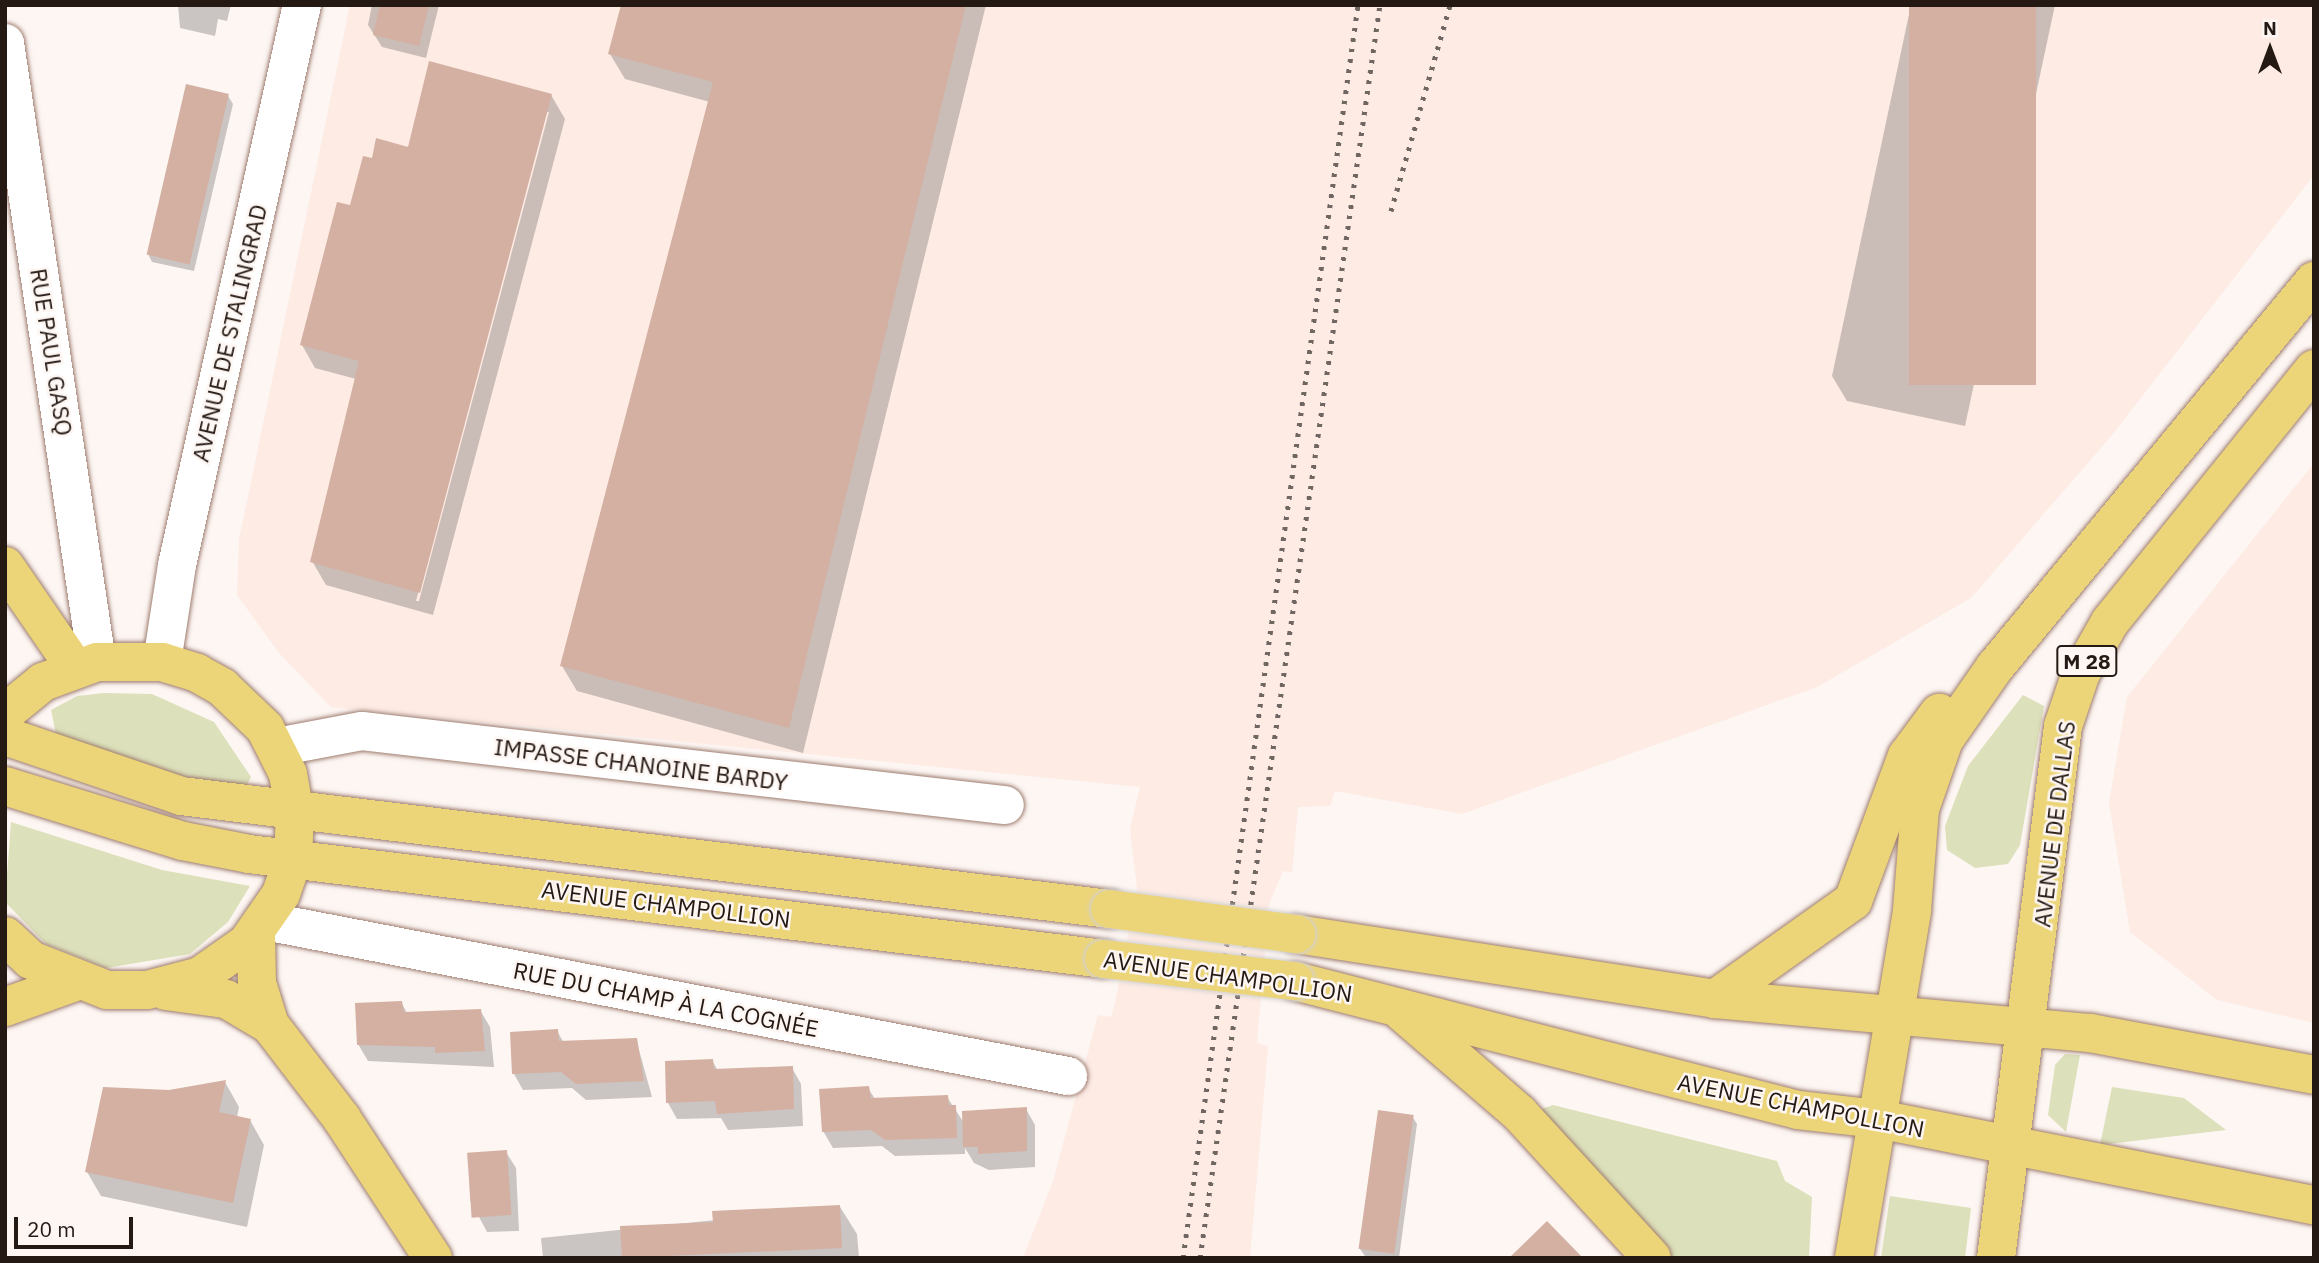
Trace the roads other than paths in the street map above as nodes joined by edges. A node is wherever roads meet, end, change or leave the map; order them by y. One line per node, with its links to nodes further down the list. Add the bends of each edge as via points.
1 (302, 5): 6 (street, AVENUE DE STALINGRAD, via 177,565)
2 (5, 43): 7 (street, RUE PAUL GASQ)
3 (2314, 281): 8 (main road, M 28)
4 (2314, 369): 24 (main road, AVENUE DE DALLAS / M 28, via 2110,622 2081,673 2063,726)
5 (5, 566): 7 (main road)
6 (162, 662): 7 (main road); 11 (main road, via 222,687)
7 (86, 665): 9 (main road, via 43,682)
8 (1995, 667): 20 (main road, M 28, via 1933,719 1907,757 1853,901); 23 (main road, M 28, via 1944,740 1928,777)
9 (5, 713)
10 (5, 736): 14 (main road, AVENUE CHAMPOLLION, via 181,796)
11 (277, 747): 13 (street, IMPASSE CHANOINE BARDY, via 362,732); 14 (main road)
12 (5, 786): 15 (main road, AVENUE CHAMPOLLION, via 183,841)
13 (1005, 804)
14 (295, 813): 15 (main road); 20 (main road, AVENUE CHAMPOLLION, bridge, via 1110,909)
15 (293, 859): 16 (main road); 21 (main road, AVENUE CHAMPOLLION, bridge, via 1295,981)
16 (260, 927): 19 (main road, via 200,976); 25 (main road, via 256,971); 27 (street, RUE DU CHAMP À LA COGNÉE)
17 (5, 936): 18 (main road, via 31,960)
18 (75, 982): 19 (main road); 22 (main road)
19 (147, 990): 25 (main road, via 219,997)
20 (1715, 999): 23 (main road, AVENUE CHAMPOLLION)
21 (1387, 1000): 28 (main road, AVENUE CHAMPOLLION, via 1674,1082 1798,1110); 32 (main road, via 1520,1114)
22 (5, 1007)
23 (1895, 1013): 24 (main road, AVENUE CHAMPOLLION); 28 (main road, M 28)
24 (2026, 1024): 26 (main road, AVENUE CHAMPOLLION); 29 (main road, AVENUE DE DALLAS / M 28)
25 (270, 1025): 31 (main road, via 350,1129)
26 (2314, 1075)
27 (1068, 1076)
28 (1878, 1119): 29 (main road, AVENUE CHAMPOLLION); 33 (main road)
29 (2011, 1147): 30 (main road, AVENUE CHAMPOLLION); 34 (main road, AVENUE DE DALLAS)
30 (2314, 1205)
31 (433, 1258)
32 (1652, 1258)
33 (1854, 1258)
34 (1996, 1258)

